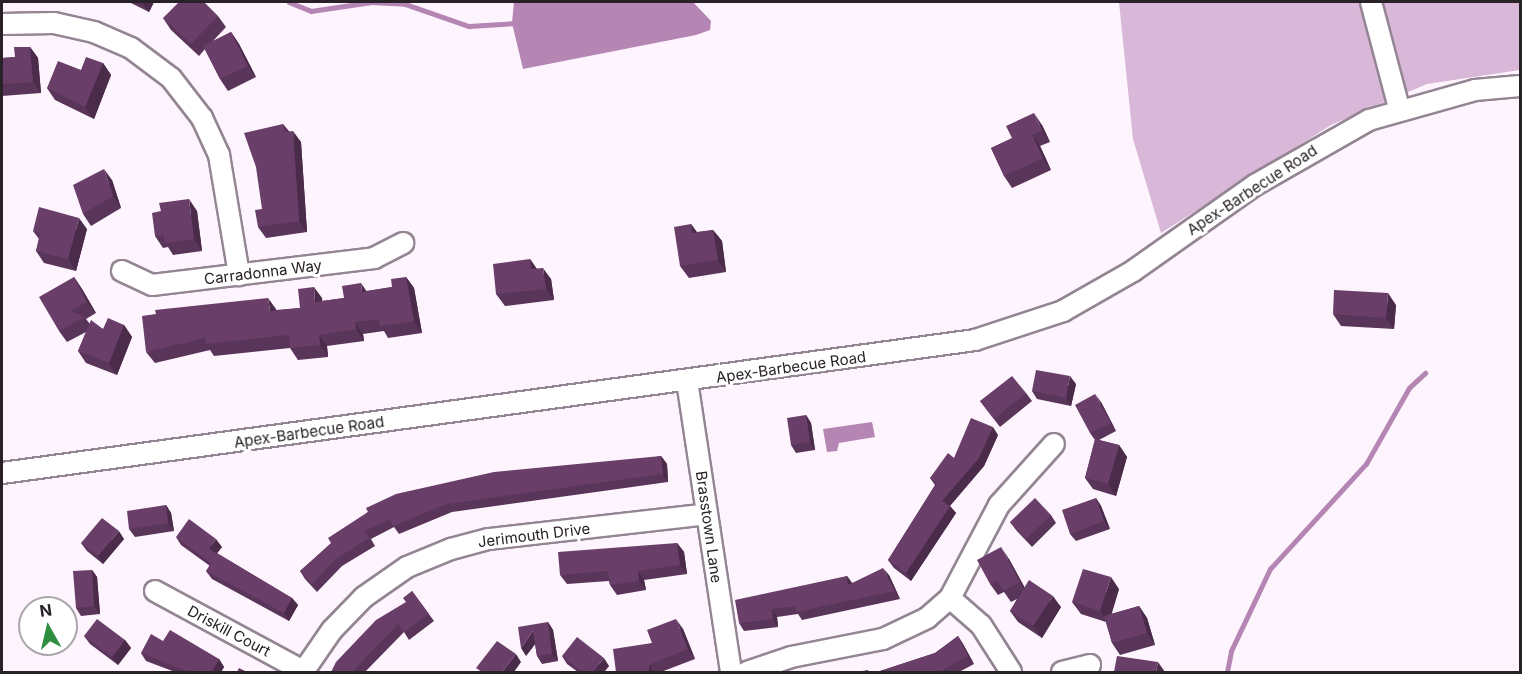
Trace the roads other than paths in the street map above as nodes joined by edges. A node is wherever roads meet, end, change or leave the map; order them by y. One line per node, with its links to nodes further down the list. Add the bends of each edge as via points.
1 (1371, 2): 4 (street)
2 (2, 24): 7 (street, via 54,23 94,32 131,48 171,78 202,118 219,155)
3 (1521, 86): 4 (street, Apex-Barbecue Road, via 1475,90)
4 (1400, 108): 8 (street, Apex-Barbecue Road, via 1323,144 1133,271 1020,328 975,340)
5 (403, 243): 7 (street, Carradonna Way, via 374,258)
6 (122, 271): 7 (street, Carradonna Way, via 152,285)
7 (239, 274)
8 (687, 381): 10 (street, Apex-Barbecue Road); 11 (street, Brasstown Lane)
9 (1054, 444): 13 (street, via 999,505)
10 (2, 473)
11 (707, 514): 15 (street, Jerimouth Drive, via 489,539 451,549 407,567 364,597); 16 (street, Brasstown Lane)
12 (155, 591): 15 (street, Driskill Court)
13 (950, 598): 17 (street, via 897,634); 18 (street, via 981,625)
14 (1090, 665): 19 (street)
15 (303, 672)
16 (731, 672)
17 (747, 672)
18 (1011, 672)
19 (1062, 672)

